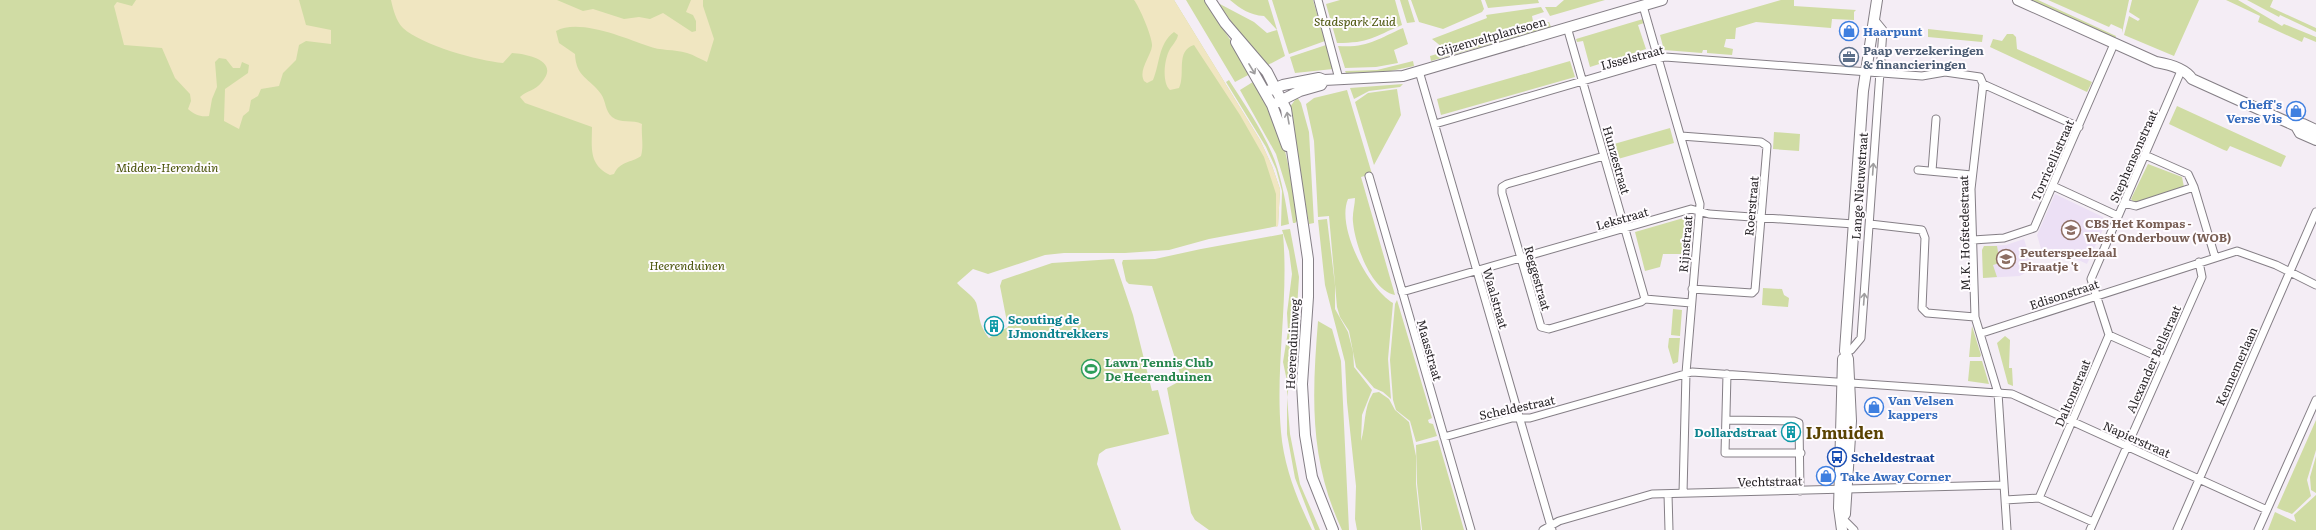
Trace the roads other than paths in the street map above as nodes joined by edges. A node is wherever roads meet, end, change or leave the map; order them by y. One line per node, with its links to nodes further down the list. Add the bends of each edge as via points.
1 (1210, 0): 8 (street, Heerenduinweg)
2 (1318, 0): 16 (street)
3 (1662, 0): 6 (street, Gijzenveltplantsoen)
4 (1876, 0): 7 (street, Lange Nieuwstraat)
5 (2018, 0): 10 (street)
6 (1643, 6): 9 (street, Gijzenveltplantsoen); 11 (street, Rijnstraat)
7 (1874, 19): 13 (street, Lange Nieuwstraat); 14 (street, Lange Nieuwstraat, via 1883,30)
8 (1225, 23): 20 (street, Heerenduinweg, via 1257,59); 21 (street, Heerenduinweg, one-way to 21)
9 (1567, 27): 12 (street, Gijzenveltplantsoen); 18 (street, Hunzestraat)
10 (2114, 44): 15 (street, via 2166,64); 27 (street, Torricellistraat)
11 (1658, 60): 13 (street, IJsselstraat, via 1665,57); 18 (street, IJsselstraat); 29 (street, Rijnstraat)
12 (1419, 71): 16 (street, Gijzenveltplantsoen, via 1387,78); 25 (street, Waalstraat)
13 (1866, 72): 14 (street, IJsselstraat); 45 (street, Lange Nieuwstraat)
14 (1880, 73): 19 (street, IJsselstraat, via 1922,76 1945,72 1976,75 1982,80); 46 (street, Lange Nieuwstraat, one-way to 14)
15 (2180, 74): 26 (street, via 2188,74 2192,79); 31 (street, Stephensonstraat)
16 (1339, 79): 17 (street, Gijzenveltplantsoen)
17 (1324, 80): 20 (street, Gijzenveltplantsoen, via 1319,78); 22 (street, Gijzenveltplantsoen, via 1321,85)
18 (1583, 81): 25 (street, IJsselstraat); 33 (street, Hunzestraat)
19 (1982, 84): 27 (street); 36 (street, M.K. Hofstedestraat)
20 (1276, 87): 21 (street, Gijzenveltplantsoen); 22 (street, Heerenduinweg)
21 (1265, 92): 23 (street, Heerenduinweg)
22 (1283, 100): 23 (street, Gijzenveltplantsoen); 32 (street, Heerenduinweg, one-way to 22, via 1289,121)
23 (1272, 105): 32 (street, Heerenduinweg)
24 (1936, 119): 35 (street)
25 (1435, 124): 52 (street, Waalstraat)
26 (2296, 126): 28 (street, via 2303,124); 30 (street, via 2300,133)
27 (2079, 127): 38 (street, Torricellistraat)
28 (2316, 130)
29 (1681, 136): 41 (street, Rijnstraat, via 1700,204); 44 (street, Roerstraat, via 1765,144)
30 (2316, 140)
31 (2146, 155): 39 (street, via 2188,174); 40 (street, Stephensonstraat)
32 (1292, 156): 89 (street, Heerenduinweg, via 1308,259 1302,384 1305,435 1312,477)
33 (1604, 156): 47 (street, Hunzestraat); 50 (street, Reggestraat, via 1502,187)
34 (1918, 170): 35 (street)
35 (1932, 171): 36 (street)
36 (1972, 175): 48 (street, M.K. Hofstedestraat)
37 (1369, 176): 56 (street, Maasstraat)
38 (2053, 186): 43 (street); 48 (street, Torricellistraat, via 2034,228 2004,238)
39 (2194, 187): 40 (street, via 2136,206); 49 (street)
40 (2124, 203): 43 (street, Stephensonstraat)
41 (1699, 211): 44 (street, Lekstraat, via 1709,214); 47 (street, Lekstraat, via 1692,209); 55 (street, Rijnstraat)
42 (2316, 212): 53 (street, Kennemerlaan)
43 (2118, 216): 57 (street, Stephensonstraat, via 2091,279)
44 (1761, 217): 45 (street, Lekstraat); 55 (street, Roerstraat, via 1755,290 1752,293)
45 (1854, 224): 63 (street, Lange Nieuwstraat)
46 (1870, 224): 60 (street, via 1922,230 1925,233 1922,304 1924,311); 63 (street, Lange Nieuwstraat, one-way to 46, via 1861,338)
47 (1626, 228): 50 (street, Lekstraat); 58 (street, Hunzestraat)
48 (1973, 240): 60 (street, M.K. Hofstedestraat)
49 (2215, 257): 51 (street, Edisonstraat); 53 (street, Edisonstraat, via 2237,251)
50 (1521, 258): 52 (street, Lekstraat); 58 (street, Reggestraat, via 1543,329 1641,302)
51 (2199, 262): 57 (street, Edisonstraat); 64 (street, Alexander Bellstraat, via 2202,277)
52 (1477, 271): 56 (street, Lekstraat); 71 (street, Waalstraat)
53 (2290, 272): 54 (street, Edisonstraat); 77 (street, Kennemerlaan)
54 (2316, 285)
55 (1692, 289): 59 (street, Rijnstraat)
56 (1402, 292): 74 (street, Maasstraat)
57 (2095, 296): 61 (street, Edisonstraat); 62 (street)
58 (1644, 299): 59 (street, Reggestraat)
59 (1691, 304): 65 (street, Rijnstraat)
60 (1975, 317): 61 (street, M.K. Hofstedestraat)
61 (1982, 333): 68 (street, M.K. Hofstedestraat)
62 (2109, 336): 64 (street); 73 (street, Daltonstraat)
63 (1846, 353): 67 (street, Lange Nieuwstraat, via 1843,359)
64 (2165, 360): 75 (street, Alexander Bellstraat)
65 (1686, 373): 66 (street, Scheldestraat); 71 (street, Scheldestraat, via 1530,418); 81 (street, Rijnstraat)
66 (1727, 374): 67 (street, Scheldestraat); 72 (street)
67 (1845, 382): 68 (street, Scheldestraat); 79 (street, Lange Nieuwstraat)
68 (1998, 393): 73 (street, Napierstraat, via 2012,394); 78 (street, M.K. Hofstedestraat)
69 (2316, 400): 70 (street)
70 (2314, 410): 85 (street)
71 (1520, 418): 74 (street, Scheldestraat); 88 (street, Waalstraat)
72 (1726, 420): 76 (street, via 1797,422 1801,426); 76 (street, via 1725,453)
73 (2072, 422): 75 (street, Napierstraat); 83 (street, Daltonstraat)
74 (1444, 437): 90 (street, Maasstraat)
75 (2126, 447): 77 (street, Napierstraat); 86 (street, Alexander Bellstraat)
76 (1800, 453): 80 (street)
77 (2199, 479): 85 (street, Napierstraat); 96 (street, Kennemerlaan)
78 (2004, 485): 79 (street, Vechtstraat); 84 (street, M.K. Hofstedestraat)
79 (1843, 490): 80 (street, Vechtstraat); 87 (street, Lange Nieuwstraat, via 1839,514)
80 (1800, 491): 81 (street, Vechtstraat)
81 (1683, 493): 82 (street, Vechtstraat)
82 (1668, 494): 88 (street, Vechtstraat, via 1652,494 1559,521); 92 (street)
83 (2039, 498): 84 (street); 86 (street)
84 (2005, 500): 94 (street, M.K. Hofstedestraat)
85 (2267, 510): 97 (street)
86 (2093, 522): 95 (street, Alexander Bellstraat)
87 (1842, 524): 93 (street, Lange Nieuwstraat, via 1846,522)
88 (1551, 528): 91 (street, Vechtstraat)
89 (1333, 530)
90 (1471, 530)
91 (1543, 530)
92 (1668, 530)
93 (1854, 530)
94 (2007, 530)
95 (2090, 530)
96 (2177, 530)
97 (2258, 530)

